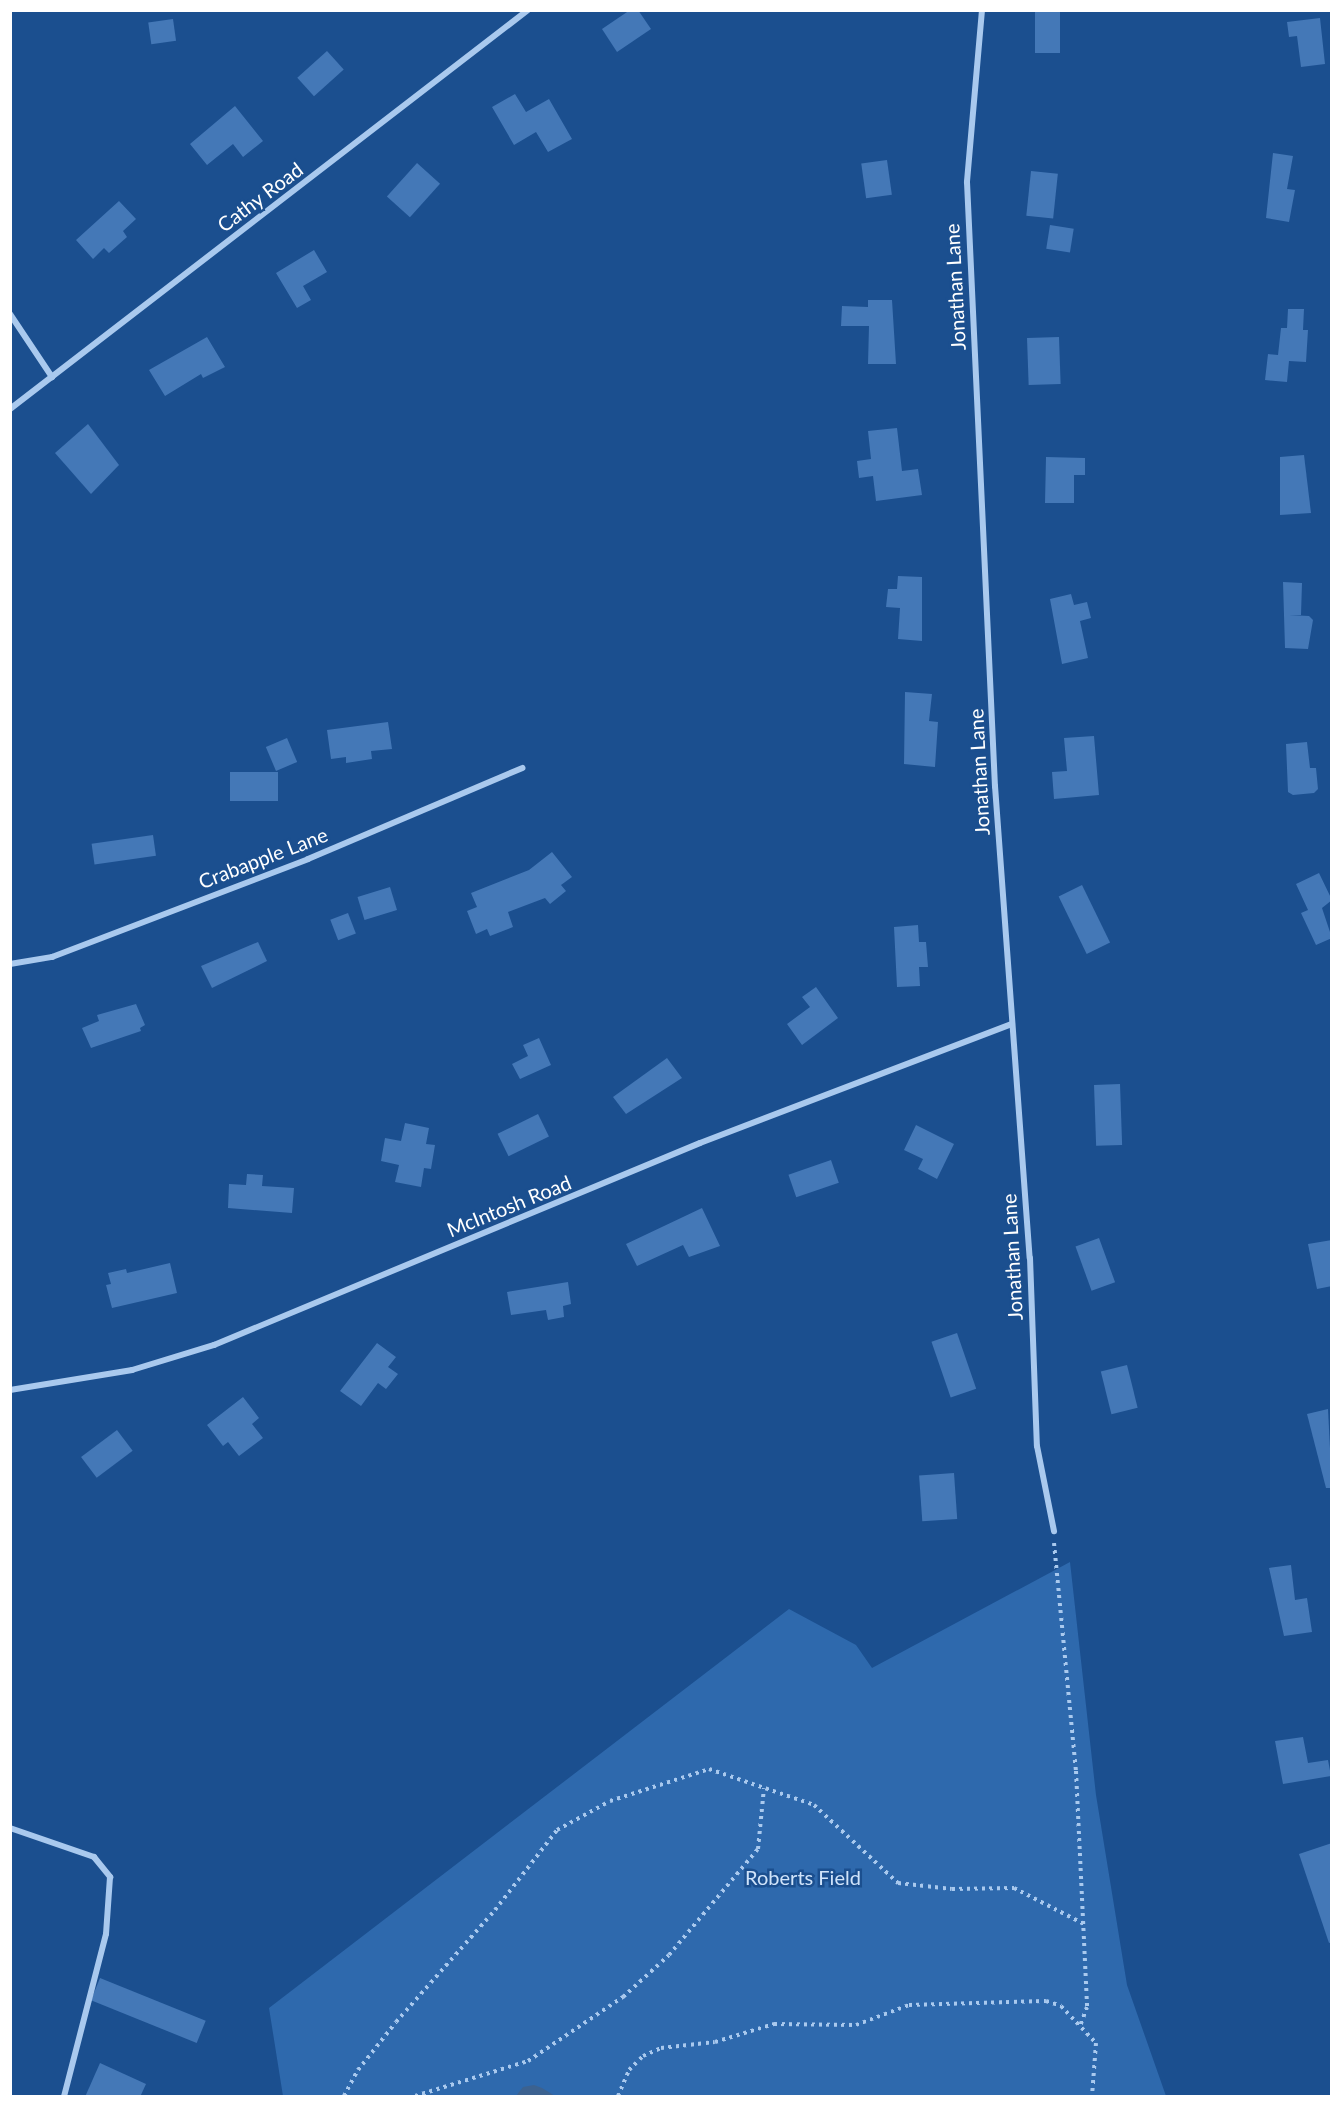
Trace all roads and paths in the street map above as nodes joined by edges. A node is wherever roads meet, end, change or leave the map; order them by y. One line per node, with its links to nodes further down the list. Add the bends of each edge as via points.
1 (528, 10): 4 (street, Cathy Road)
2 (982, 10): 8 (street, Jonathan Lane, via 967,182 995,786)
3 (10, 314): 4 (street)
4 (52, 376): 5 (street, Cathy Road)
5 (10, 409)
6 (522, 768): 7 (street, Crabapple Lane, via 308,859 52,957)
7 (10, 964)
8 (1012, 1024): 9 (street, McIntosh Road, via 700,1143 214,1345 132,1370); 10 (street, Jonathan Lane, via 1030,1258 1037,1446)
9 (10, 1390)
10 (1054, 1531): 13 (path, via 1077,1771)
11 (764, 1788): 13 (path, via 814,1805 898,1883 952,1890 1014,1888); 16 (path, via 709,1769 610,1801 557,1830 495,1910 396,2022 358,2070); 17 (path, via 758,1849 669,1955 623,1997 528,2061)
12 (10, 1828): 15 (street, via 94,1857 110,1876 106,1934)
13 (1084, 1924): 14 (path, via 1087,2007)
14 (1080, 2026): 18 (path, via 1061,2006 1046,2001 909,2005 856,2025 774,2024 716,2042 661,2048 643,2056 629,2070); 19 (path, via 1098,2050)
15 (64, 2097)
16 (344, 2097)
17 (415, 2097)
18 (618, 2097)
19 (1092, 2097)

